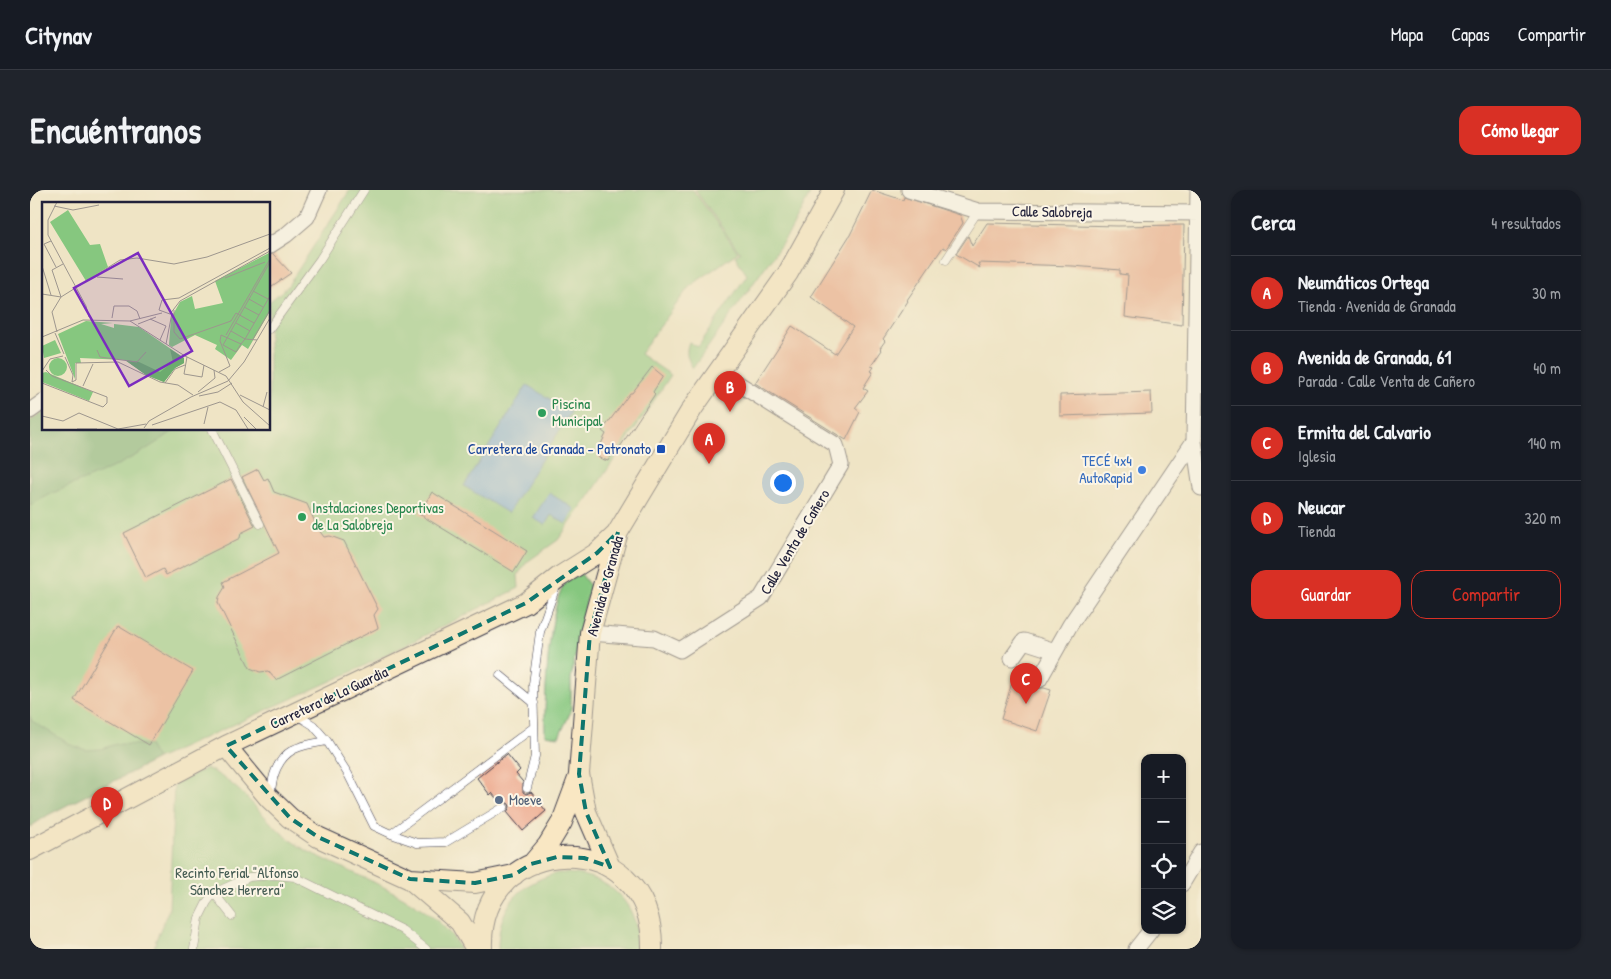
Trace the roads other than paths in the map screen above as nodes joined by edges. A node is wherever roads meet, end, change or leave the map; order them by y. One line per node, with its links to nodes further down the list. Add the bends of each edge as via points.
1 (319, 190): 8 (street, via 307,218)
2 (364, 190): 10 (lane, via 320,259)
3 (834, 190): 18 (street, Avenida de Granada, via 788,273 692,410)
4 (909, 190): 6 (street, Calle Salobreja)
5 (1198, 190): 7 (street)
6 (978, 211): 7 (street, Calle Salobreja); 9 (lane)
7 (1200, 213): 15 (street)
8 (270, 245)
9 (946, 260)
10 (270, 328)
11 (739, 384): 20 (street, Calle Venta de Cañero, via 836,445 841,465 761,598 680,650 654,638)
12 (42, 402): 13 (street)
13 (30, 411)
14 (213, 430): 17 (lane)
15 (1194, 442): 16 (street); 21 (street)
16 (1201, 488)
17 (260, 524)
18 (618, 532): 19 (street, Carretera de La Guardia, via 598,553); 20 (street, Avenida de Granada)
19 (559, 577): 25 (lane, via 540,632 533,684); 26 (street, Carretera de La Guardia, via 526,603)
20 (590, 633): 30 (street, Avenida de Granada)
21 (1055, 651): 22 (street, via 1024,641); 24 (street)
22 (1012, 658)
23 (500, 674): 25 (lane)
24 (1039, 680)
25 (534, 703): 27 (lane)
26 (296, 714): 28 (lane, via 313,725); 29 (street, Carretera de La Guardia)
27 (534, 727): 31 (lane, via 535,756); 34 (lane)
28 (327, 741): 32 (lane, via 297,747 284,756 274,774); 34 (lane, via 374,826)
29 (226, 746): 32 (street); 35 (street, Carretera de La Guardia)
30 (580, 774): 37 (street, Avenida de Granada, via 562,822); 38 (street, Avenida de Granada, via 586,812)
31 (527, 788)
32 (269, 798): 41 (street, via 290,818 318,837)
33 (504, 807): 34 (lane, via 446,842 417,844)
34 (391, 834)
35 (30, 850)
36 (1201, 852): 40 (street)
37 (531, 864): 38 (street, via 571,856); 39 (street)
38 (610, 867): 49 (street, via 631,885 643,902 650,922)
39 (514, 875): 41 (street, via 474,883); 48 (street, via 503,885 488,910)
40 (1186, 877)
41 (410, 880): 47 (street, via 460,922)
42 (214, 893): 43 (lane); 45 (lane, via 199,918); 46 (lane, via 249,877 295,877 402,930)
43 (232, 916)
44 (1148, 934): 50 (street)
45 (194, 949)
46 (426, 949)
47 (476, 949)
48 (482, 949)
49 (652, 949)
50 (1136, 949)

